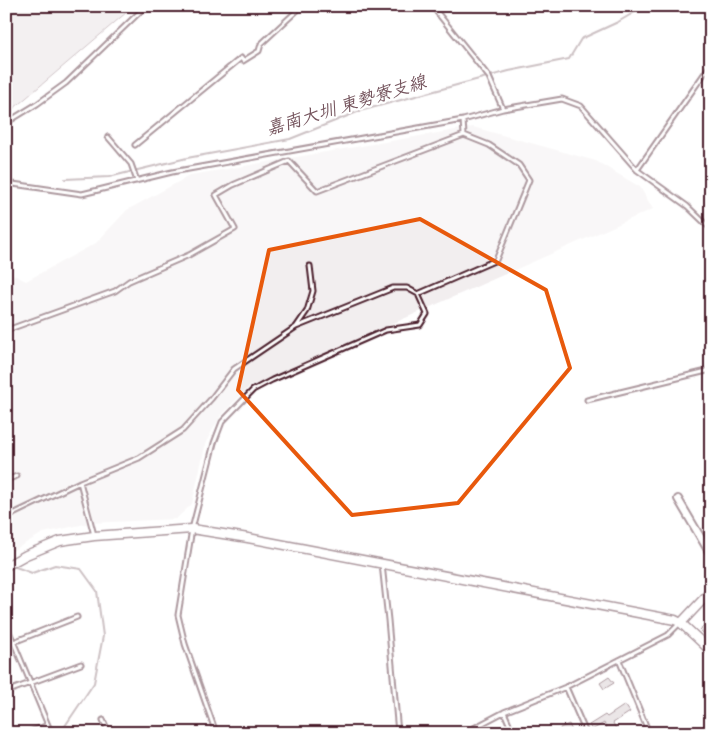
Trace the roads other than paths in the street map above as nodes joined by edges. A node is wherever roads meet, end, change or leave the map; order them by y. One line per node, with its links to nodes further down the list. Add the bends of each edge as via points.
1 (146, 6): 7 (lane, via 66,83)
2 (302, 6): 10 (lane, via 261,44 259,51 244,61 240,58)
3 (432, 6): 5 (lane, via 489,77)
4 (711, 64): 11 (lane)
5 (504, 109): 6 (lane); 11 (lane, via 562,99 581,106)
6 (463, 120): 8 (lane); 12 (lane)
7 (6, 123)
8 (464, 134): 16 (lane, via 489,145 519,165 529,180 496,260); 18 (lane, via 317,190 289,161 216,195 235,229 115,291)
9 (108, 137): 12 (lane, via 131,164)
10 (135, 145)
11 (637, 170): 14 (lane, via 687,206)
12 (137, 181): 13 (lane, via 82,194)
13 (6, 184)
14 (711, 229)
15 (310, 266): 17 (lane, via 313,290 307,311)
16 (418, 294): 17 (lane, via 406,288 394,288); 26 (lane, via 427,314 420,325 386,330 272,380 253,390 222,422)
17 (296, 327): 23 (lane, via 234,368 183,430 139,458)
18 (7, 330)
19 (711, 370): 20 (lane)
20 (587, 400)
21 (17, 476): 22 (lane)
22 (6, 480)
23 (80, 482): 25 (lane); 27 (lane)
24 (678, 499): 28 (street)
25 (6, 516)
26 (192, 529): 27 (street); 29 (street); 50 (lane, via 178,615)
27 (94, 536): 30 (street, via 60,541)
28 (711, 555)
29 (382, 564): 33 (street); 51 (lane)
30 (6, 566)
31 (711, 591): 33 (street)
32 (77, 617): 35 (lane)
33 (681, 623): 37 (street); 38 (lane, via 668,635)
34 (6, 624): 35 (lane)
35 (13, 642): 36 (lane); 40 (lane)
36 (6, 645)
37 (711, 651)
38 (619, 660): 41 (lane); 56 (lane)
39 (81, 664): 40 (lane)
40 (31, 684): 42 (lane); 45 (lane)
41 (566, 687): 43 (lane); 55 (lane)
42 (6, 692)
43 (504, 712): 46 (lane); 54 (lane)
44 (104, 720): 49 (lane)
45 (48, 725): 47 (lane); 48 (lane)
46 (479, 725): 52 (lane); 53 (lane)
47 (27, 733)
48 (49, 733)
49 (109, 733)
50 (216, 733)
51 (398, 733)
52 (464, 733)
53 (482, 733)
54 (513, 733)
55 (586, 733)
56 (649, 733)

